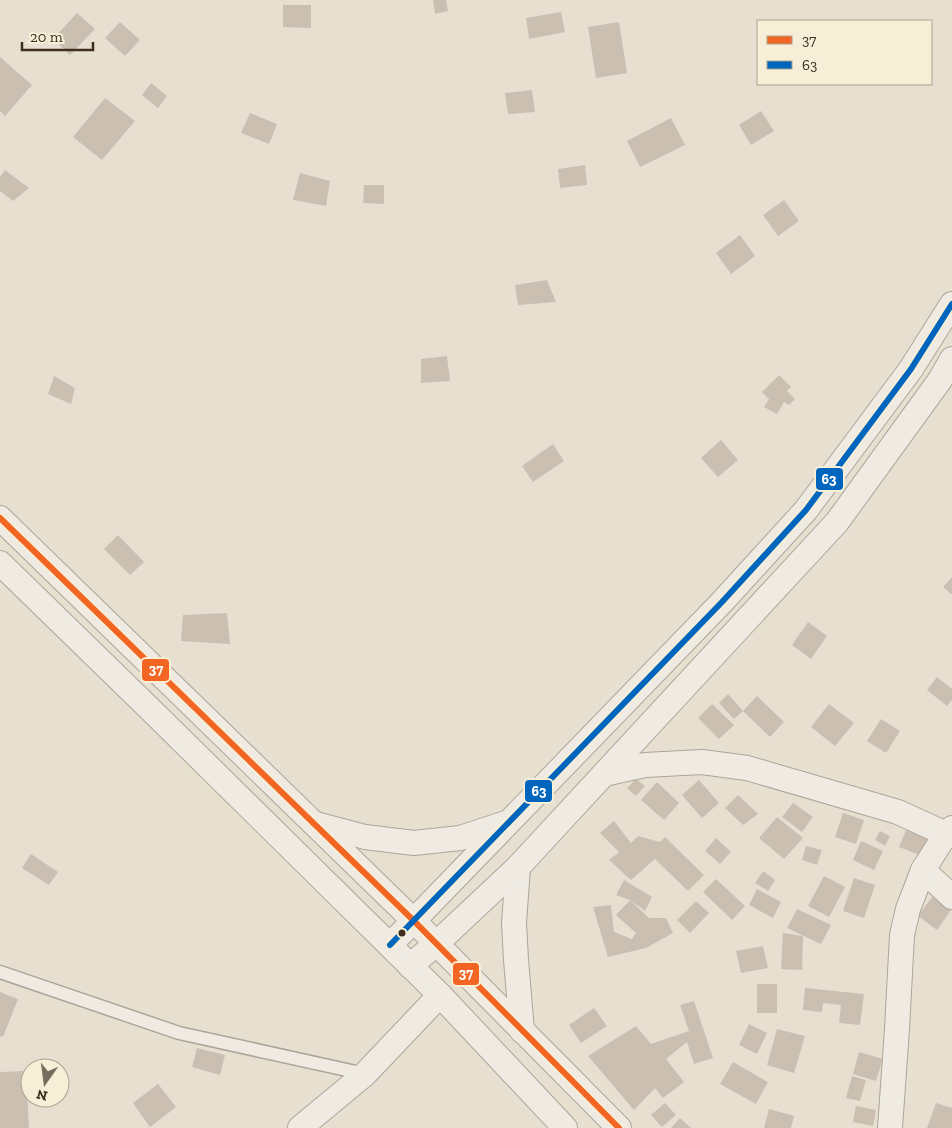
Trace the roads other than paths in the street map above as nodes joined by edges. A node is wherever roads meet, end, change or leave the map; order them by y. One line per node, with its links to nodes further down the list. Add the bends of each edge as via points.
1 (952, 304): 6 (street, via 911,369 806,510)
2 (952, 359): 5 (street, via 837,522)
3 (0, 518): 7 (street)
4 (0, 563): 14 (street)
5 (604, 774): 8 (street, via 645,765 702,762 747,768 898,812); 9 (street)
6 (510, 822): 7 (street, via 460,838 414,842 365,837); 12 (street)
7 (314, 824): 12 (street)
8 (949, 831): 10 (street)
9 (518, 868): 13 (street); 18 (street, via 514,923)
10 (923, 870): 11 (street); 23 (street, via 902,935)
11 (952, 897)
12 (414, 921): 13 (street); 14 (street)
13 (436, 944): 15 (street); 18 (street)
14 (390, 946): 15 (street)
15 (410, 966): 17 (street)
16 (0, 972): 19 (lane, via 179,1033)
17 (440, 996): 19 (street); 21 (street)
18 (522, 1031): 22 (street)
19 (365, 1074): 20 (street)
20 (300, 1128)
21 (565, 1128)
22 (619, 1128)
23 (890, 1128)

